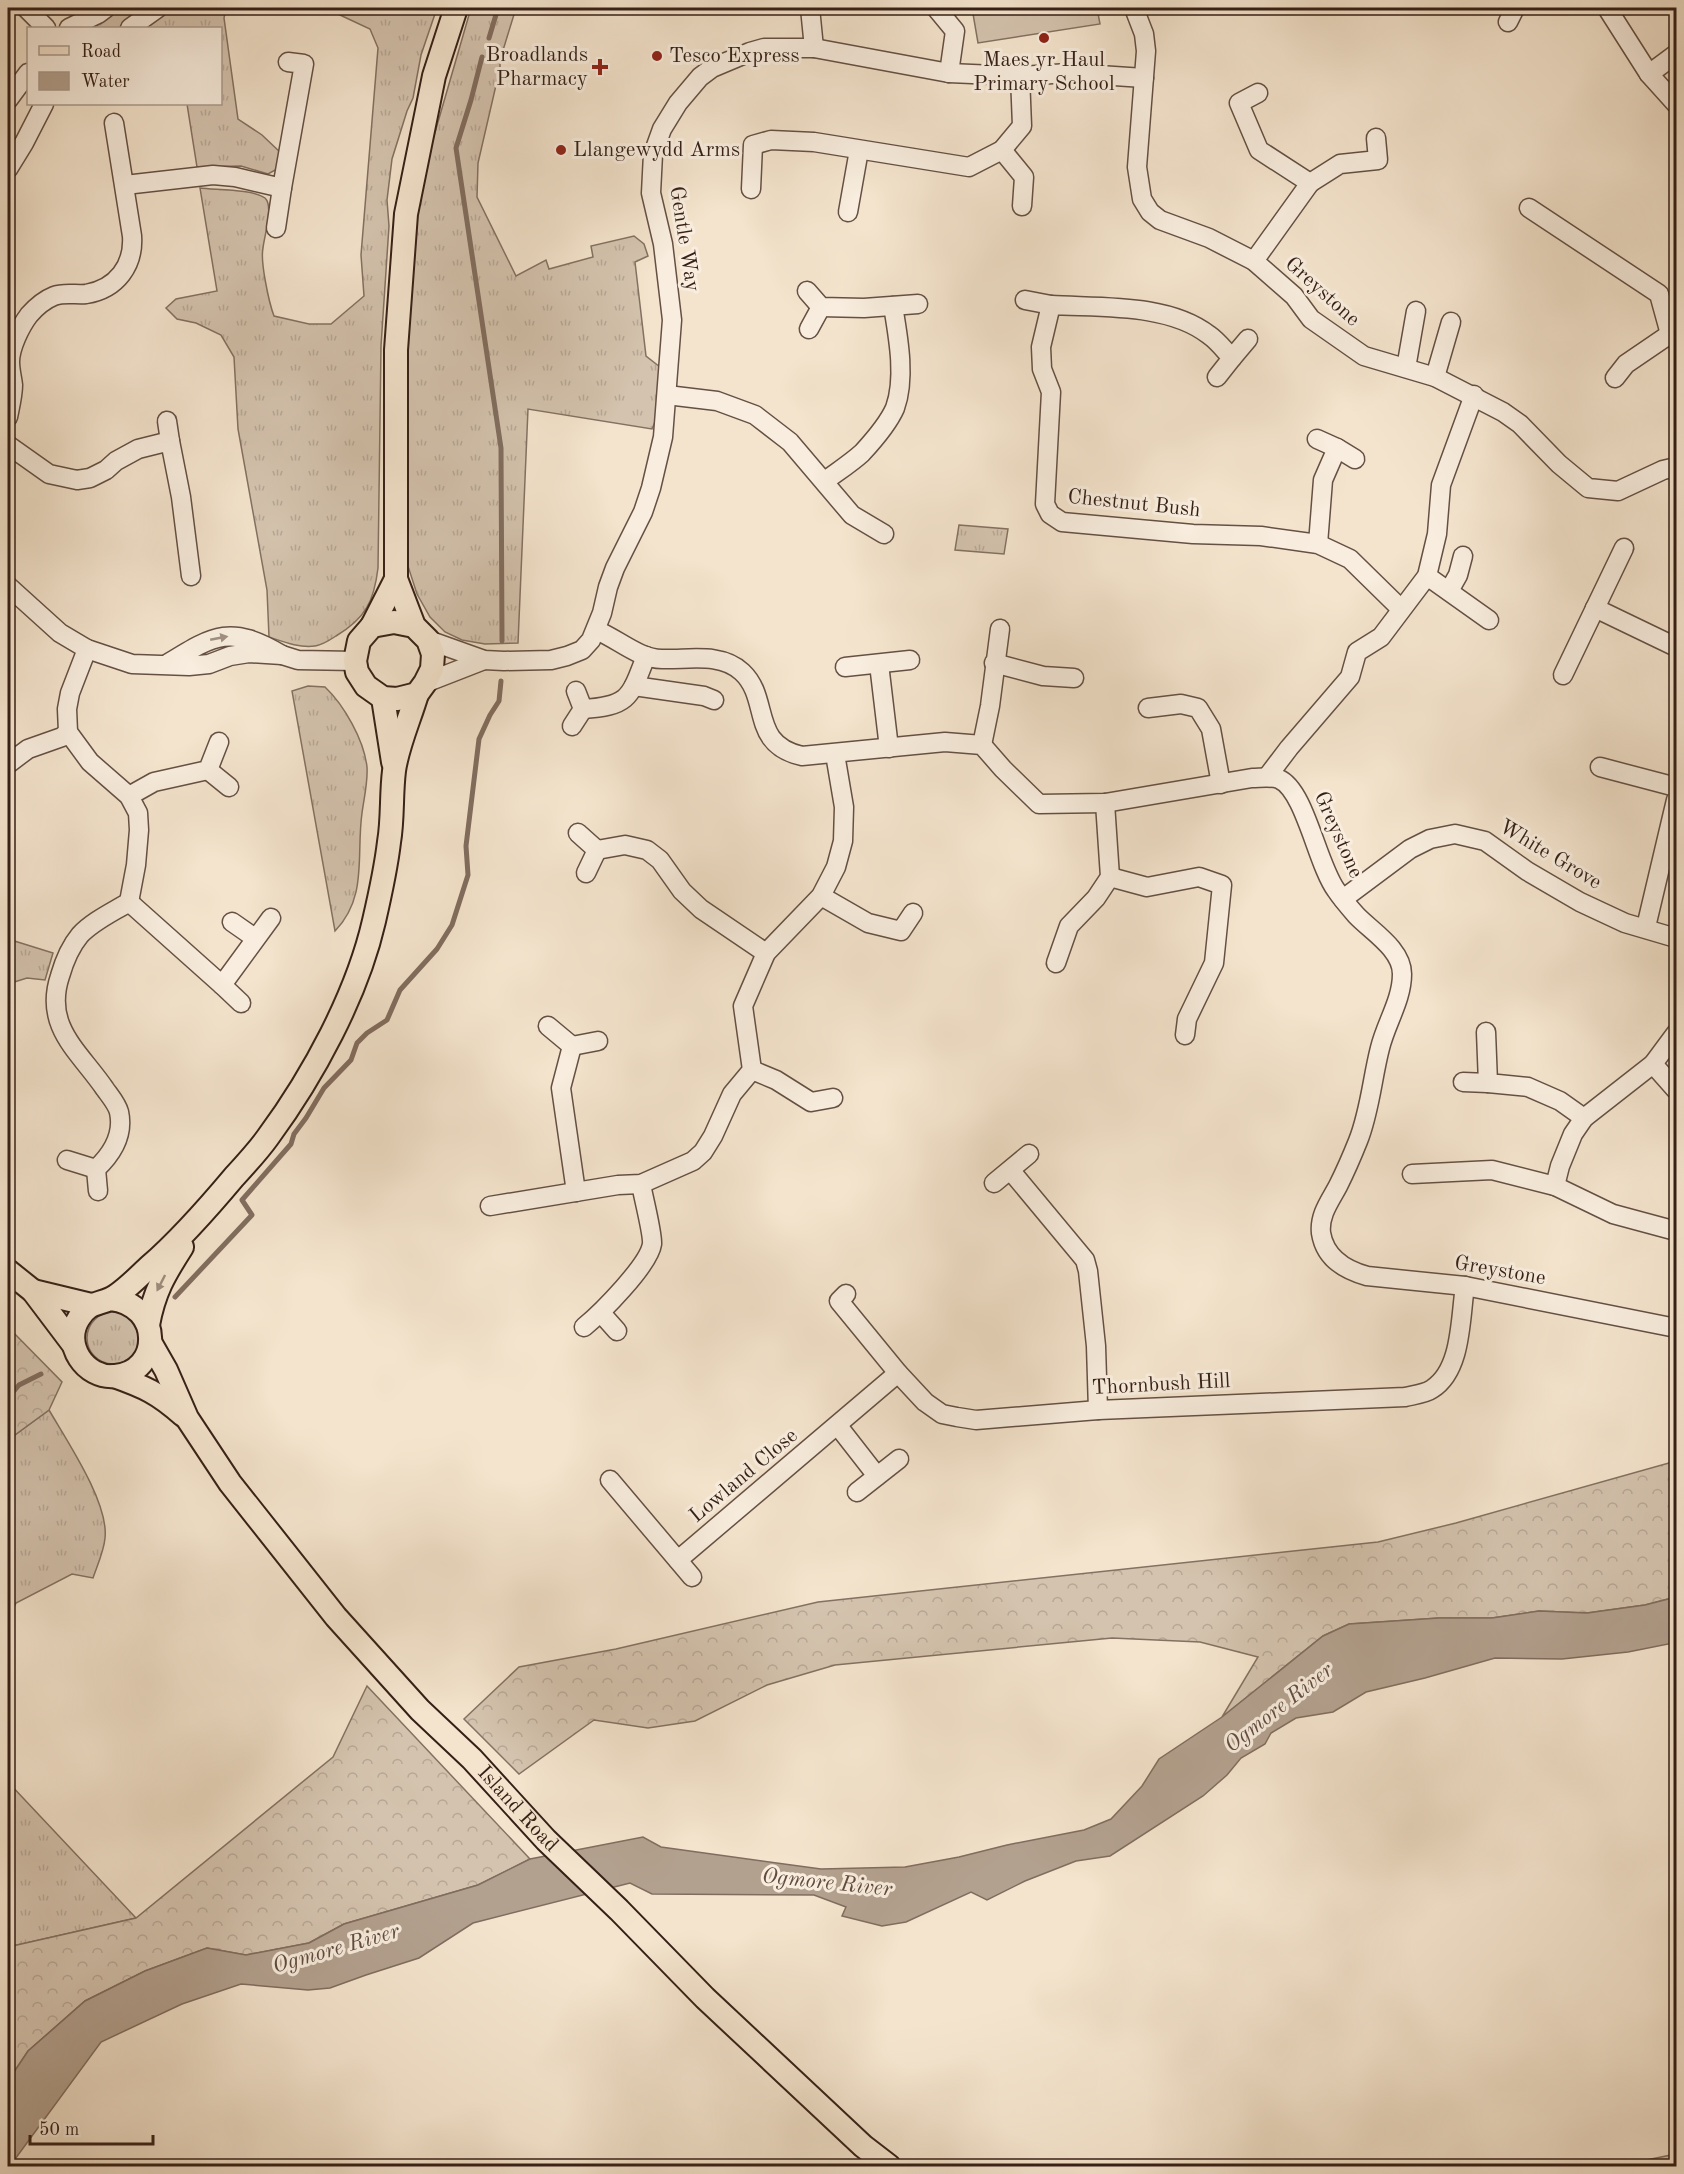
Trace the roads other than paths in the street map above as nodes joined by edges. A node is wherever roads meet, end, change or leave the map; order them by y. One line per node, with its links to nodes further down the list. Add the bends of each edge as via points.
1 (26, 8): 9 (street)
2 (106, 8): 10 (street)
3 (158, 8): 11 (street)
4 (456, 8): 72 (main road, via 434,76 406,214 396,350)
5 (810, 8): 12 (street)
6 (936, 8): 15 (street, via 955,31)
7 (1134, 8): 19 (street, Greystone, via 1144,34)
8 (1607, 8): 17 (street)
9 (45, 27)
10 (71, 27)
11 (131, 27)
12 (814, 48): 15 (street, Gentle Way); 55 (street, Gentle Way, via 764,48 712,68 678,103 662,129 653,154 651,193 666,260 672,320)
13 (1677, 54): 17 (street)
14 (288, 62): 31 (street, via 304,64)
15 (949, 73): 18 (street, Gentle Way)
16 (27, 74): 21 (street)
17 (1649, 74): 22 (street)
18 (1020, 76): 19 (street, Gentle Way, via 1069,73); 27 (street, via 1022,126)
19 (1144, 78): 37 (street, Greystone, via 1137,167 1142,199 1160,220 1209,238)
20 (1258, 93): 29 (street, via 1239,103 1259,150)
21 (8, 100)
22 (1677, 104)
23 (43, 105): 28 (street)
24 (114, 123): 30 (street)
25 (1376, 138): 29 (street, via 1377,160 1340,164)
26 (859, 150): 27 (street, via 969,167); 32 (street, via 814,142 771,141 753,145); 35 (street)
27 (1002, 150): 33 (street, via 1023,177)
28 (8, 169)
29 (1310, 183): 37 (street)
30 (125, 185): 31 (street, via 213,175); 50 (street, via 133,248 124,272 97,292 56,295 38,305 21,328)
31 (282, 188): 36 (street)
32 (751, 189)
33 (1022, 206)
34 (1529, 207): 47 (street, via 1659,294)
35 (848, 212)
36 (276, 228)
37 (1254, 261): 51 (street, Greystone, via 1335,338 1364,356)
38 (807, 291): 43 (street)
39 (1025, 300): 41 (street)
40 (918, 304): 42 (street)
41 (1051, 304): 49 (street, via 1175,316 1209,335); 67 (street, Chestnut Bush, via 1041,347 1042,369 1052,392 1045,504 1050,514 1062,522 1261,536)
42 (893, 306): 43 (street); 65 (street, via 900,345 895,407 861,454)
43 (821, 307): 46 (street)
44 (1416, 311): 51 (street)
45 (1451, 322): 52 (street)
46 (809, 329)
47 (1673, 337): 54 (street, via 1626,364)
48 (1248, 339): 49 (street)
49 (1232, 358): 53 (street)
50 (9, 360): 57 (street, via 13,387)
51 (1406, 368): 52 (street, Greystone)
52 (1435, 376): 56 (street, Greystone)
53 (1217, 377)
54 (1615, 378)
55 (667, 395): 65 (street, via 717,401 755,415 790,442); 80 (street, Gentle Way, via 663,437 651,488 615,568)
56 (1474, 395): 64 (street, Greystone, via 1520,424 1588,488 1618,491); 71 (street, via 1441,485 1437,534)
57 (8, 417)
58 (167, 421): 60 (street)
59 (1317, 439): 62 (street)
60 (170, 441): 61 (street, via 138,449 106,470 77,480 49,474); 70 (street)
61 (8, 445)
62 (1337, 448): 63 (street); 67 (street, via 1323,480)
63 (1355, 459)
64 (1677, 467)
65 (825, 481): 66 (street, via 852,515)
66 (884, 534)
67 (1318, 544): 76 (street, Chestnut Bush, via 1350,559)
68 (1624, 548): 75 (street)
69 (1463, 556): 74 (street)
70 (191, 576)
71 (1427, 576): 74 (street); 76 (street)
72 (396, 579): 78 (main road); 81 (main road)
73 (8, 585): 83 (street, via 60,633)
74 (1449, 591): 77 (street)
75 (1595, 608): 82 (street); 91 (street)
76 (1401, 609): 110 (street, via 1381,637 1357,652 1350,677)
77 (1489, 620)
78 (372, 626): 81 (main road, via 394,622); 87 (main road, via 359,641)
79 (1000, 629): 88 (street)
80 (596, 630): 84 (street); 85 (street, Gentle Way, via 582,650 567,656 551,660)
81 (421, 633): 85 (street, Gentle Way); 94 (main road, via 433,654 432,669)
82 (1677, 647)
83 (87, 649): 87 (street, via 132,664 152,666 167,664 213,638 230,636 298,660); 101 (street, via 70,693)
84 (646, 656): 93 (street); 105 (street, via 660,660 706,659 733,665 750,681 765,727 777,746 802,756)
85 (484, 660): 94 (street, Gentle Way)
86 (910, 660): 89 (street)
87 (355, 661): 96 (main road, via 366,686)
88 (994, 663): 92 (street, via 1043,676); 103 (street)
89 (879, 664): 90 (street); 104 (street)
90 (845, 667)
91 (1563, 675)
92 (1074, 678)
93 (634, 686): 97 (street); 99 (street, via 618,704)
94 (421, 688): 96 (main road, via 397,699); 108 (main road)
95 (576, 691): 99 (street)
96 (383, 698): 108 (main road)
97 (714, 700)
98 (1148, 708): 111 (street, via 1181,704 1198,708 1211,729)
99 (583, 709): 100 (street)
100 (572, 726)
101 (68, 732): 106 (street, via 28,749); 114 (street, via 90,762)
102 (219, 742): 109 (street)
103 (981, 745): 104 (street, via 945,742); 116 (street, via 1039,804)
104 (889, 748): 105 (street)
105 (835, 754): 121 (street, via 844,807 843,841 836,867)
106 (8, 764)
107 (1600, 767): 113 (street)
108 (394, 769): 158 (main road, via 390,841 373,924 336,1023 268,1137)
109 (208, 770): 112 (street); 114 (street, via 154,782)
110 (1268, 777): 111 (street); 122 (street, Greystone, via 1280,779 1297,795 1323,865)
111 (1221, 784): 116 (street)
112 (229, 787)
113 (1677, 787)
114 (129, 796): 123 (street, via 138,813 139,830)
115 (1677, 800): 127 (street)
116 (1105, 803): 120 (street)
117 (578, 833): 118 (street)
118 (597, 850): 119 (street); 130 (street, via 625,844 647,850 701,909)
119 (586, 873)
120 (1110, 878): 131 (street, via 1069,926); 137 (street, via 1147,887 1199,877 1222,885 1214,963 1187,1019)
121 (821, 896): 124 (street, via 868,924 901,931); 130 (street)
122 (1343, 899): 127 (street, White Grove, via 1410,849 1430,839 1455,834 1485,841 1580,902 1625,923); 161 (street, Greystone, via 1388,944 1400,964 1402,980 1380,1049 1364,1125 1326,1208 1321,1234 1336,1263 1353,1272)
123 (129, 902): 132 (street); 149 (street, via 80,935 65,958 57,983 56,1010 64,1033 119,1112 118,1140)
124 (913, 913)
125 (271, 918): 128 (street)
126 (232, 922): 128 (street)
127 (1646, 927): 129 (street, White Grove)
128 (255, 938): 132 (street)
129 (1677, 938)
130 (766, 953): 141 (street, via 742,1006)
131 (1056, 963)
132 (222, 985): 133 (street)
133 (242, 1003)
134 (548, 1026): 139 (street)
135 (1486, 1032): 143 (street)
136 (1677, 1033): 140 (street)
137 (1185, 1035)
138 (598, 1041): 139 (street)
139 (572, 1046): 156 (street, via 561,1088)
140 (1653, 1064): 144 (street); 146 (street)
141 (752, 1070): 145 (street, via 811,1102); 152 (street, via 732,1094 704,1152 693,1161)
142 (1463, 1082): 143 (street)
143 (1488, 1083): 146 (street, via 1528,1087 1560,1101)
144 (1677, 1090)
145 (833, 1098)
146 (1584, 1118): 154 (street, via 1573,1134)
147 (1029, 1154): 150 (street)
148 (66, 1161): 149 (street)
149 (96, 1169): 155 (street)
150 (1011, 1171): 153 (street); 173 (street, via 1085,1260 1096,1346)
151 (1412, 1174): 154 (street, via 1492,1170)
152 (641, 1184): 156 (street); 165 (street, via 652,1244 641,1266)
153 (994, 1184)
154 (1555, 1186): 159 (street, via 1613,1214)
155 (98, 1191)
156 (576, 1192): 157 (street)
157 (490, 1206)
158 (202, 1215): 164 (main road, via 152,1264); 169 (main road, one-way to 169, via 160,1282 153,1300)
159 (1677, 1231)
160 (8, 1271): 162 (main road)
161 (1465, 1286): 167 (street, Greystone); 173 (street, Thornbush Hill, via 1452,1367 1430,1391 1405,1397)
162 (33, 1290): 164 (main road); 170 (main road)
163 (838, 1301): 171 (street, Thornbush Hill)
164 (101, 1302): 169 (main road, via 120,1300 137,1309); 170 (main road, via 83,1312 77,1321)
165 (601, 1313): 166 (street); 168 (street)
166 (584, 1328)
167 (1677, 1328)
168 (617, 1331)
169 (149, 1334): 172 (main road, via 142,1362); 174 (main road, Island Road)
170 (73, 1344): 172 (main road, via 83,1364 102,1375)
171 (898, 1373): 173 (street, Thornbush Hill, via 925,1402 942,1414 957,1417 976,1420); 175 (street, Lowland Close)
172 (114, 1376): 174 (main road, Island Road, via 160,1395)
173 (1098, 1410)
174 (187, 1418): 182 (main road, Island Road, via 230,1483 336,1617 420,1710 705,1998)
175 (838, 1426): 177 (street); 180 (street, Lowland Close)
176 (899, 1459): 177 (street)
177 (877, 1476): 179 (street)
178 (610, 1480): 180 (street)
179 (857, 1492)
180 (678, 1560): 181 (street)
181 (692, 1577)
182 (888, 2166)

